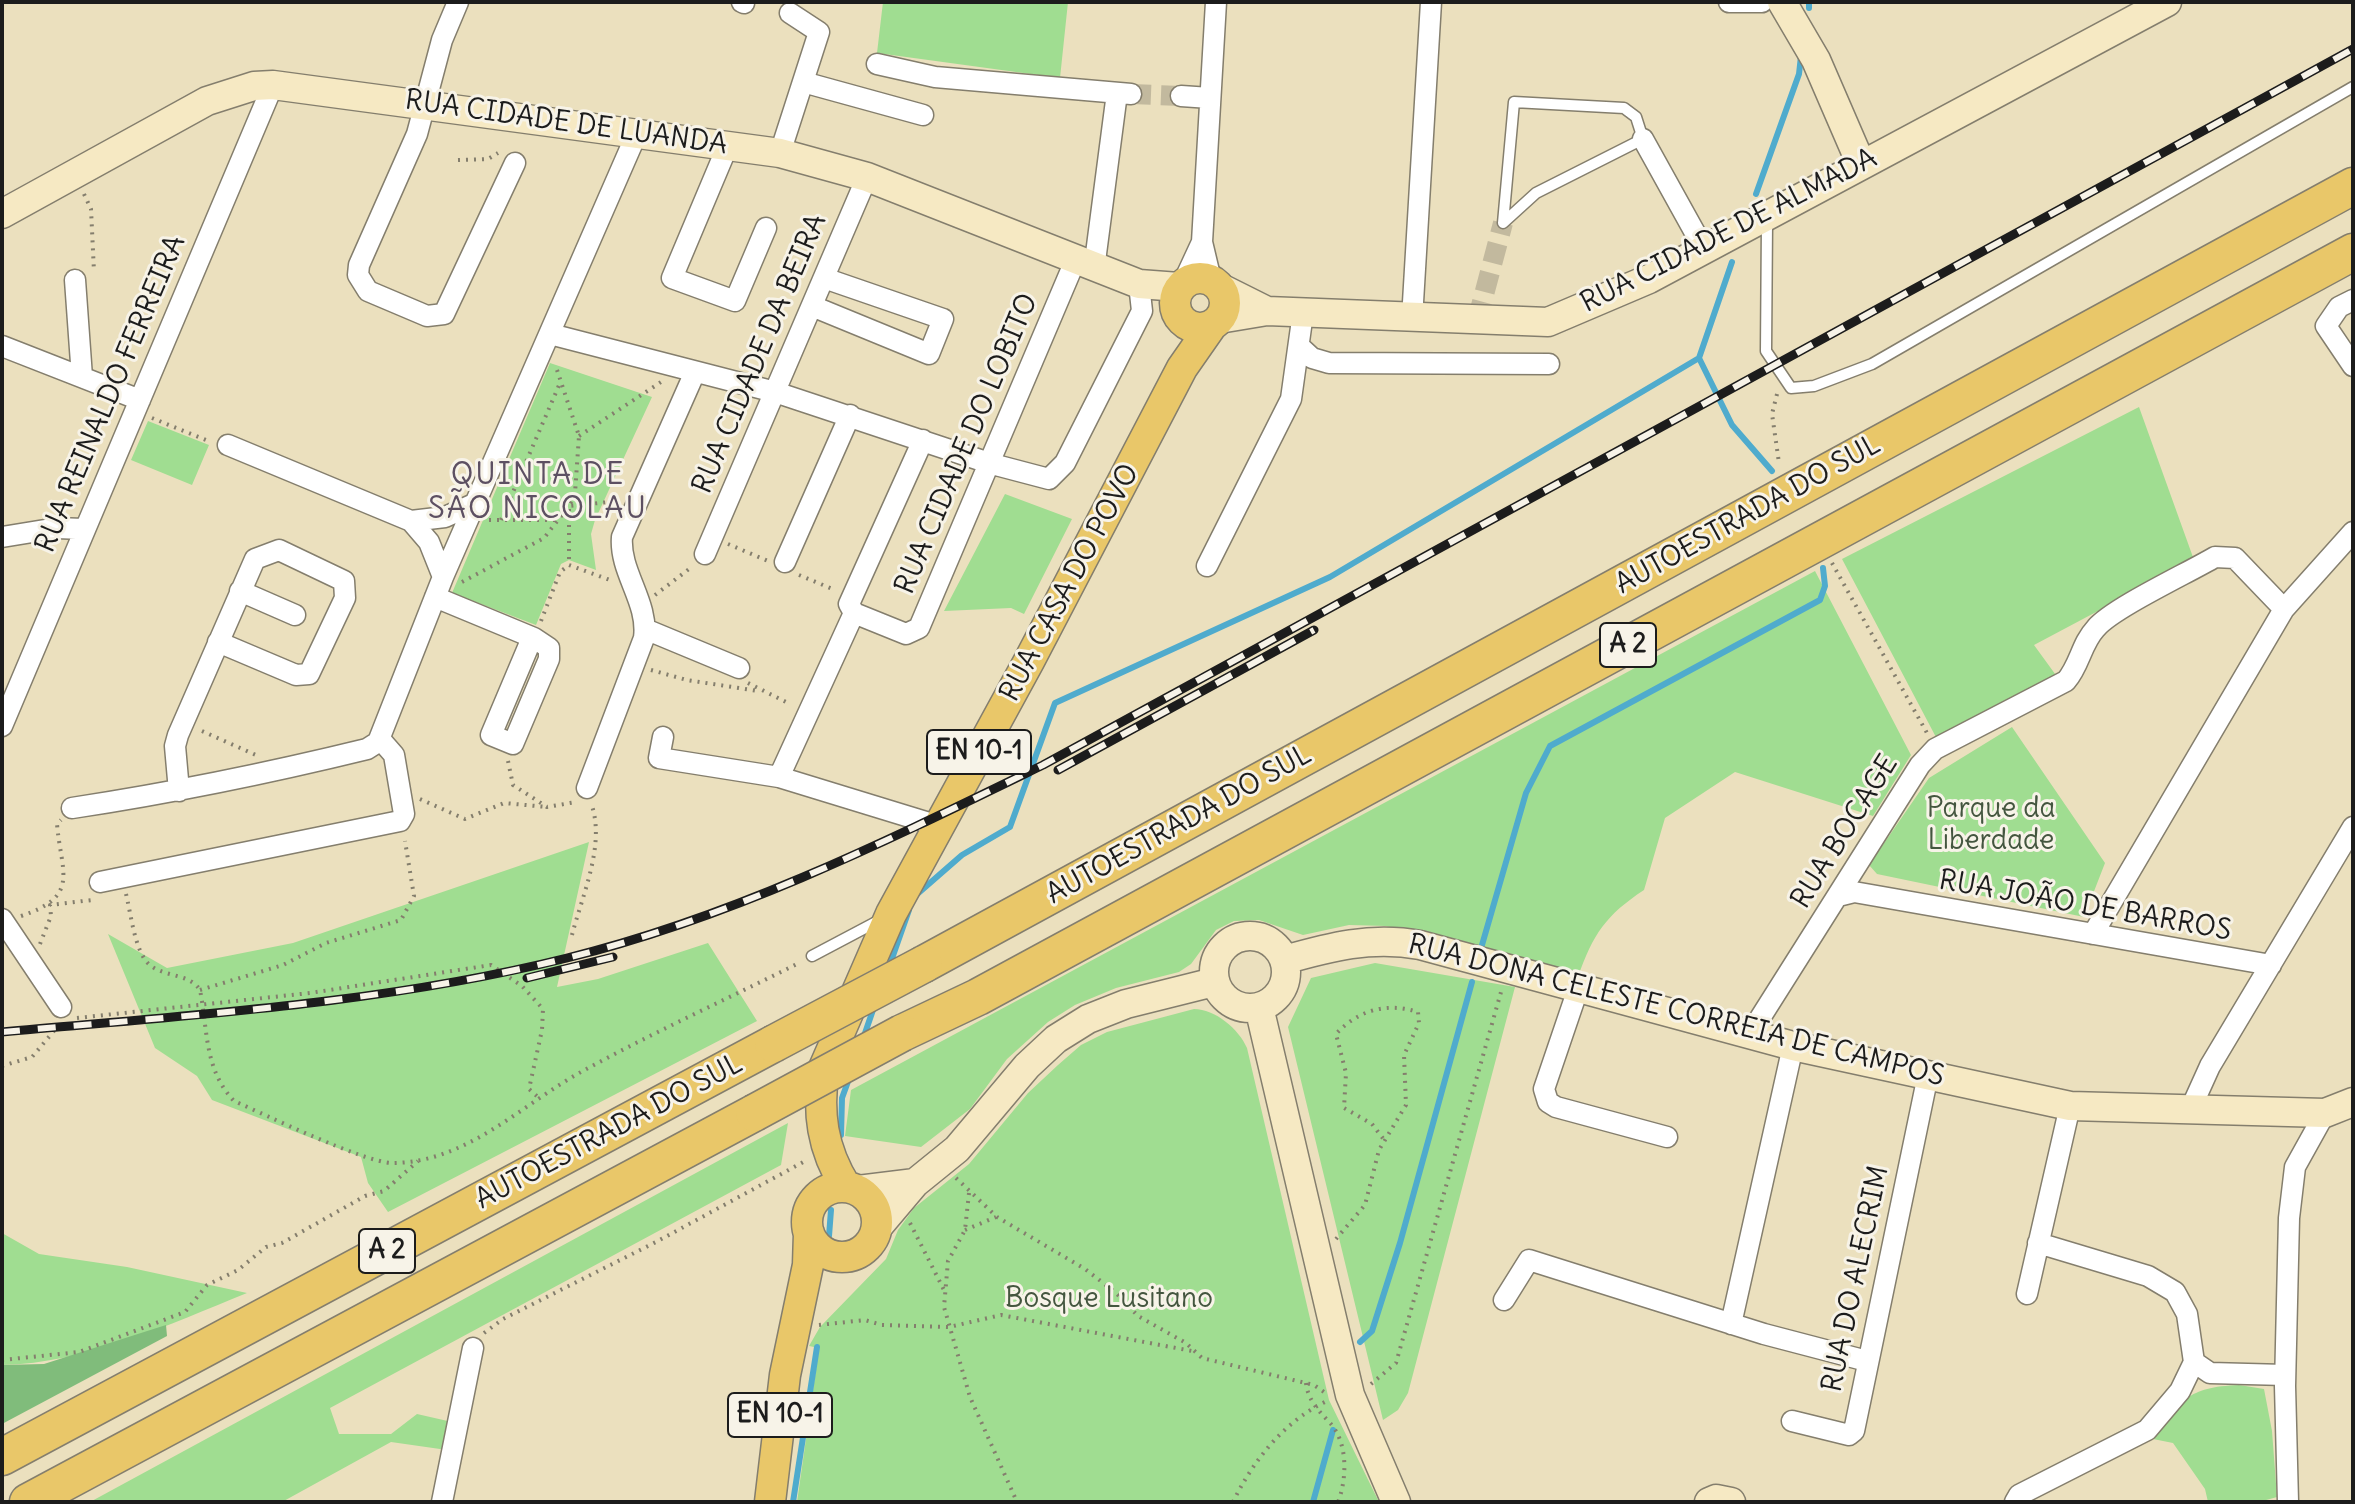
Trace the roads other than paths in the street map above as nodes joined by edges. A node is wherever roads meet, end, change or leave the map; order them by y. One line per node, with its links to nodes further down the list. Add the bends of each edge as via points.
1 (458, 2): 17 (street)
2 (1216, 2): 16 (street, RUA CASA DO POVO)
3 (1431, 2): 40 (street)
4 (1729, 2): 5 (street)
5 (1762, 2)
6 (2140, 2): 10 (street, RUA CIDADE DE ALMADA)
7 (2167, 2): 10 (street, RUA CIDADE DE ALMADA)
8 (1785, 9): 24 (street, via 1816,60)
9 (790, 13): 12 (street, via 819,32)
10 (2114, 28): 24 (street, RUA CIDADE DE ALMADA)
11 (877, 64): 32 (street, RUA CIDADE DO LOBITO, via 935,77 1124,94)
12 (803, 82): 18 (street); 22 (street)
13 (273, 85): 17 (street, RUA CIDADE DE LUANDA); 27 (street, RUA CIDADE DE LUANDA, via 207,101); 49 (street, RUA REINALDO FERREIRA)
14 (2353, 87): 28 (lane, via 1872,364 1814,386 1791,388 1766,351)
15 (1181, 96): 16 (street)
16 (1210, 98): 37 (street, RUA CASA DO POVO)
17 (425, 103): 19 (street, RUA CIDADE DE LUANDA); 23 (street, via 417,134 359,265 358,275 368,291 427,316 444,314)
18 (923, 115)
19 (637, 133): 21 (street, RUA CIDADE DE LUANDA); 41 (street)
20 (1643, 139): 20 (lane, via 1636,117 1624,108 1514,102 1503,223 1536,193); 30 (street)
21 (728, 145): 22 (street, RUA CIDADE DE LUANDA); 29 (street, via 672,278 735,301)
22 (780, 153): 25 (street, RUA CIDADE DE LUANDA)
23 (515, 163)
24 (1861, 164): 28 (street, RUA CIDADE DE ALMADA)
25 (867, 177): 32 (street, RUA CIDADE DE LUANDA); 33 (street, RUA CIDADE DA BEIRA)
26 (2353, 186): 118 (highway, AUTOESTRADA DO SUL / A 2, bridge, via 924,964)
27 (2, 214)
28 (1767, 215): 30 (street, RUA CIDADE DE ALMADA)
29 (766, 228)
30 (1704, 249): 40 (street, RUA CIDADE DE ALMADA, via 1548,322)
31 (2353, 252): 119 (highway, AUTOESTRADA DO SUL / A 2, bridge, via 993,989)
32 (1085, 265): 35 (street, RUA CIDADE DE LUANDA); 53 (street, RUA CIDADE DO LOBITO)
33 (824, 278): 38 (street, RUA CIDADE DA BEIRA); 38 (street, via 943,319 929,354)
34 (75, 280): 47 (street)
35 (1139, 284): 37 (street, RUA CIDADE DE LUANDA); 53 (street, via 1142,311 1057,474 1036,477)
36 (2353, 300): 45 (street, via 2339,307 2326,326)
37 (1198, 302): 39 (street, RUA CIDADE DE ALMADA); 78 (main road, RUA CASA DO POVO / EN 10-1, via 1182,368)
38 (812, 306): 48 (street, RUA CIDADE DA BEIRA)
39 (1303, 313): 40 (street, RUA CIDADE DE ALMADA); 43 (street)
40 (1412, 319)
41 (548, 338): 46 (street); 54 (street)
42 (2, 346): 47 (street)
43 (1299, 346): 44 (street, via 1312,358 1329,363); 61 (street, via 1291,399)
44 (1549, 364)
45 (2353, 366)
46 (688, 370): 48 (street); 67 (street, via 622,544)
47 (82, 377): 49 (street)
48 (775, 392): 50 (street); 59 (street, RUA CIDADE DA BEIRA)
49 (138, 405): 56 (street, RUA REINALDO FERREIRA)
50 (850, 415): 51 (street); 60 (street)
51 (923, 440): 53 (street); 65 (street, via 849,604)
52 (228, 445): 55 (street)
53 (992, 464): 65 (street, RUA CIDADE DO LOBITO, via 917,631 903,633)
54 (472, 512): 55 (street); 62 (street)
55 (411, 521): 62 (street, via 429,542)
56 (83, 529): 58 (street); 70 (street, RUA REINALDO FERREIRA)
57 (2353, 532): 64 (street)
58 (2, 537)
59 (705, 554)
60 (785, 562)
61 (1207, 566)
62 (439, 587): 72 (street); 73 (street, via 533,638 491,735)
63 (240, 591): 66 (street); 68 (street); 68 (street, via 255,559 274,550 339,575 347,589 306,675)
64 (2284, 609): 80 (street, RUA BOCAGE, via 2235,558 2215,557 2098,625 2066,681 1935,749); 86 (street)
65 (854, 613): 74 (street)
66 (295, 615)
67 (645, 629): 69 (street); 76 (street)
68 (218, 642): 75 (street, via 176,741)
69 (739, 668)
70 (2, 726)
71 (663, 737): 74 (street, via 659,758)
72 (380, 739): 75 (street, via 367,749); 81 (street, via 395,758 404,814 398,822)
73 (513, 744)
74 (779, 777): 78 (street)
75 (179, 791): 77 (street)
76 (588, 793)
77 (72, 808)
78 (939, 826): 84 (main road, RUA CASA DO POVO / EN 10-1)
79 (2353, 827): 89 (street)
80 (1863, 857): 82 (street, RUA BOCAGE); 83 (street, via 1861,873 1867,884)
81 (102, 893)
82 (1838, 896): 83 (street, RUA JOÃO DE BARROS, via 1854,892); 94 (street, RUA BOCAGE)
83 (1890, 900): 86 (street, RUA JOÃO DE BARROS)
84 (891, 914): 87 (lane); 102 (main road, RUA CASA DO POVO / EN 10-1, via 824,1068 820,1093)
85 (2, 920): 92 (street)
86 (2093, 934): 89 (street, RUA JOÃO DE BARROS)
87 (812, 956)
88 (1284, 960): 90 (street, via 1257,936 1233,940 1216,958); 91 (street, RUA DONA CELESTE CORREIA DE CAMPOS, via 1353,942 1390,939); 93 (street, via 1286,972 1278,994)
89 (2271, 965): 99 (street)
90 (1214, 982): 93 (street, via 1226,1001 1247,1009); 103 (street, via 1114,1009 1056,1039 957,1149)
91 (1578, 989): 94 (street, RUA DONA CELESTE CORREIA DE CAMPOS); 101 (street, via 1544,1089 1548,1102)
92 (61, 1007)
93 (1259, 1007): 122 (street, via 1350,1395)
94 (1750, 1034): 95 (street, RUA DONA CELESTE CORREIA DE CAMPOS)
95 (1793, 1046): 96 (street, RUA DONA CELESTE CORREIA DE CAMPOS); 111 (street)
96 (1928, 1075): 98 (street, RUA DONA CELESTE CORREIA DE CAMPOS); 114 (street, RUA DO ALECRIM)
97 (2353, 1102): 100 (street, RUA DONA CELESTE CORREIA DE CAMPOS)
98 (2070, 1106): 99 (street, RUA DONA CELESTE CORREIA DE CAMPOS); 107 (street)
99 (2191, 1108): 100 (street, RUA DONA CELESTE CORREIA DE CAMPOS)
100 (2325, 1113): 116 (street, via 2295,1167)
101 (1667, 1137)
102 (825, 1149): 104 (main road, RUA CASA DO POVO / EN 10-1); 105 (main road, RUA CASA DO POVO / EN 10-1)
103 (915, 1183): 104 (street); 106 (street)
104 (852, 1189): 105 (main road, via 825,1191); 106 (main road, EN 10-1, via 874,1206)
105 (810, 1220): 108 (main road, via 814,1243 832,1256); 112 (main road, RUA CASA DO POVO / EN 10-1)
106 (877, 1228): 108 (main road, EN 10-1, via 865,1250)
107 (2038, 1243): 109 (street); 115 (street, via 2148,1276 2175,1292 2187,1314)
108 (854, 1256): 112 (main road, RUA CASA DO POVO / EN 10-1, via 824,1284)
109 (2027, 1294)
110 (1504, 1300): 111 (street, via 1529,1260)
111 (1731, 1324): 114 (street)
112 (806, 1327): 121 (main road, RUA CASA DO POVO / EN 10-1, via 785,1375)
113 (473, 1348): 120 (street)
114 (1867, 1361): 117 (street, RUA DO ALECRIM, via 1849,1435)
115 (2194, 1362): 116 (street, via 2210,1373); 125 (street, via 2180,1391 2147,1430 2019,1495)
116 (2285, 1375): 126 (street)
117 (1792, 1421)
118 (2, 1457)
119 (28, 1502)
120 (442, 1502)
121 (770, 1502)
122 (1396, 1502)
123 (1709, 1502): 124 (street)
124 (1731, 1502)
125 (2015, 1502)
126 (2288, 1502)

